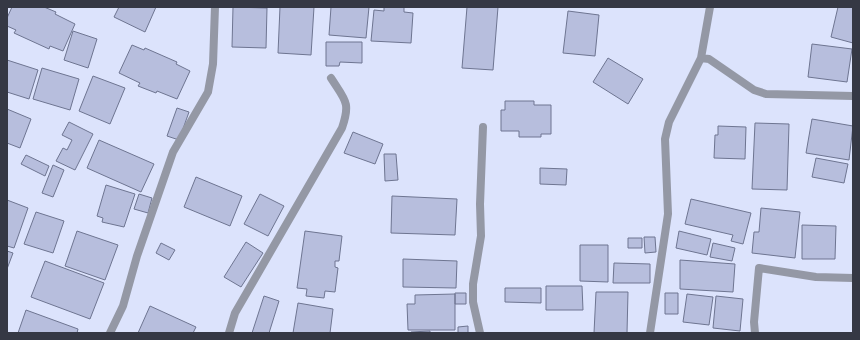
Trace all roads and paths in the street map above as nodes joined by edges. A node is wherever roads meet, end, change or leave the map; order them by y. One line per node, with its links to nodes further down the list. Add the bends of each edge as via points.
1 (216, 7): 10 (street, via 208,92 174,152 137,256 123,306)
2 (702, 7): 4 (street)
3 (710, 7): 4 (street)
4 (709, 16): 5 (street)
5 (700, 58): 7 (street, via 709,60 754,90 766,94); 13 (street, via 669,122 665,139 668,214)
6 (330, 78): 11 (street, via 347,103 342,128 234,313)
7 (853, 96)
8 (483, 127): 12 (street, via 481,236 473,284 473,302)
9 (853, 278): 14 (street, via 816,277 759,268)
10 (110, 333)
11 (229, 333)
12 (480, 333)
13 (650, 333)
14 (755, 333)

